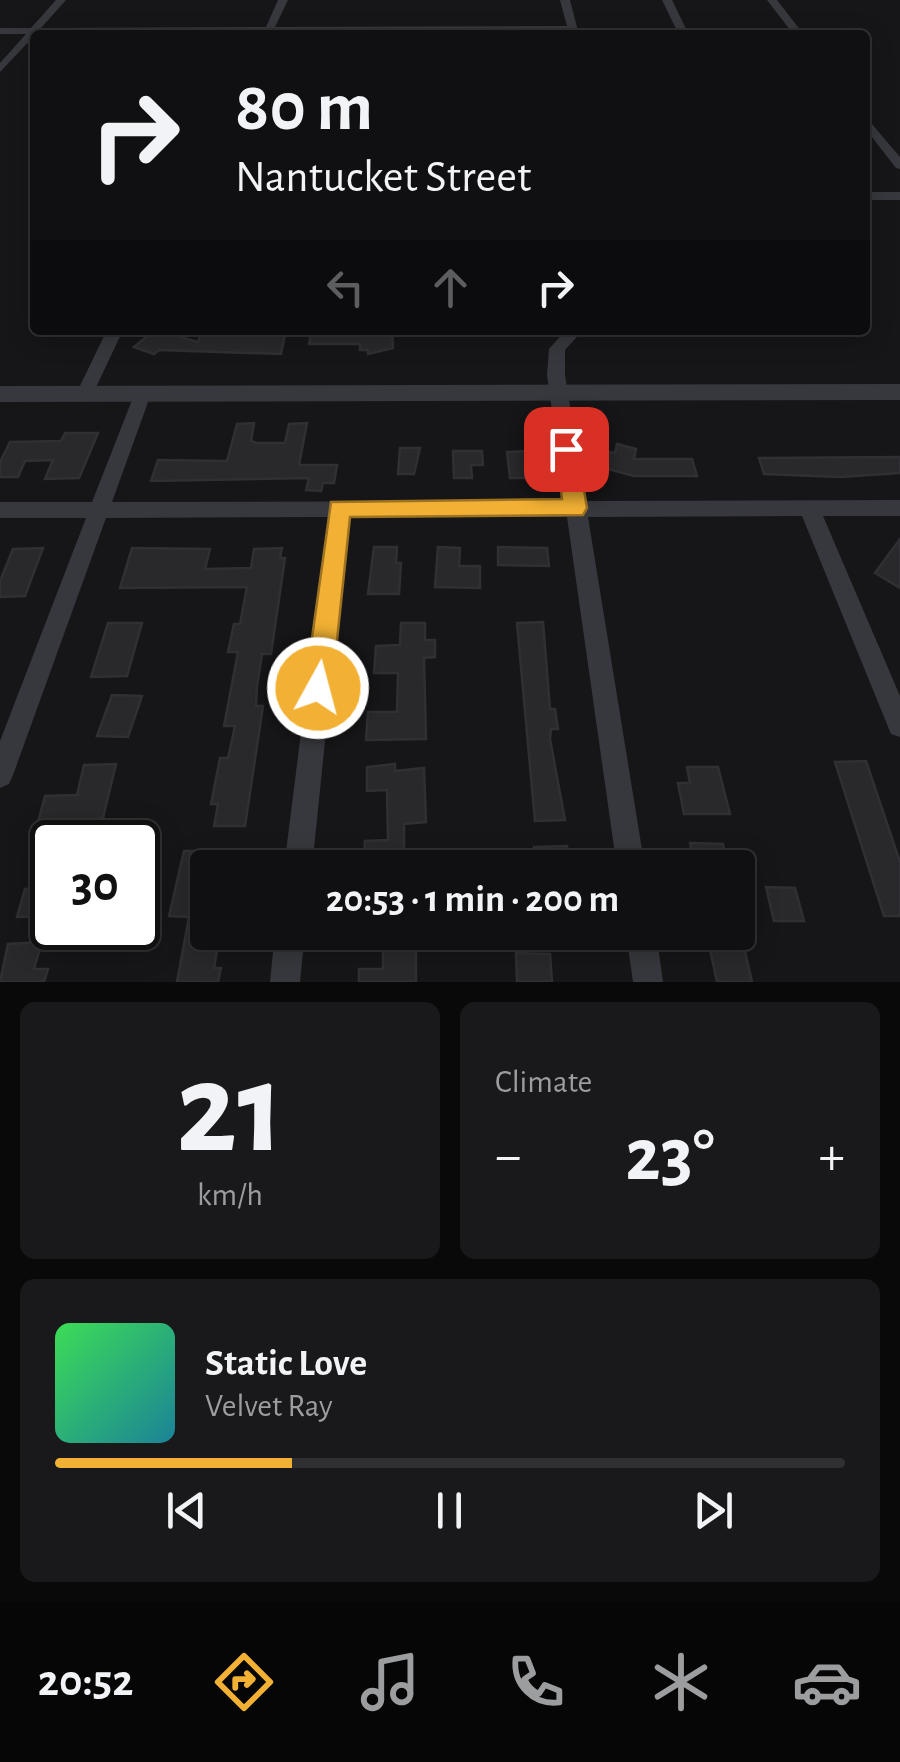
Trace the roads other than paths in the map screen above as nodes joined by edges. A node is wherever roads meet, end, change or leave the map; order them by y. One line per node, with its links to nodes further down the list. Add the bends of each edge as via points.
1 (61, 0): 7 (street)
2 (284, 0): 8 (street)
3 (565, 0): 9 (street)
4 (666, 0): 10 (street)
5 (772, 0): 11 (street)
6 (0, 30): 7 (street)
7 (36, 30)
8 (270, 30)
9 (572, 30)
10 (681, 30)
11 (795, 30)
12 (30, 36): 13 (street)
13 (0, 69)
14 (870, 127): 15 (street)
15 (900, 166)
16 (870, 196): 17 (street)
17 (900, 196)
18 (113, 335): 23 (street)
19 (570, 335): 21 (street, via 557,349)
20 (900, 392): 21 (street)
21 (558, 393): 24 (street); 27 (street)
22 (0, 394): 23 (street)
23 (86, 394): 24 (street)
24 (142, 394): 25 (street)
25 (100, 508): 26 (street); 30 (street); 32 (street)
26 (339, 508): 27 (street); 33 (street)
27 (575, 508): 28 (street); 34 (street)
28 (809, 508): 29 (street); 31 (street)
29 (900, 508)
30 (0, 510)
31 (900, 725)
32 (0, 775)
33 (300, 850)
34 (628, 850)
35 (288, 950): 37 (street)
36 (644, 950): 38 (street)
37 (285, 982)
38 (648, 982)

